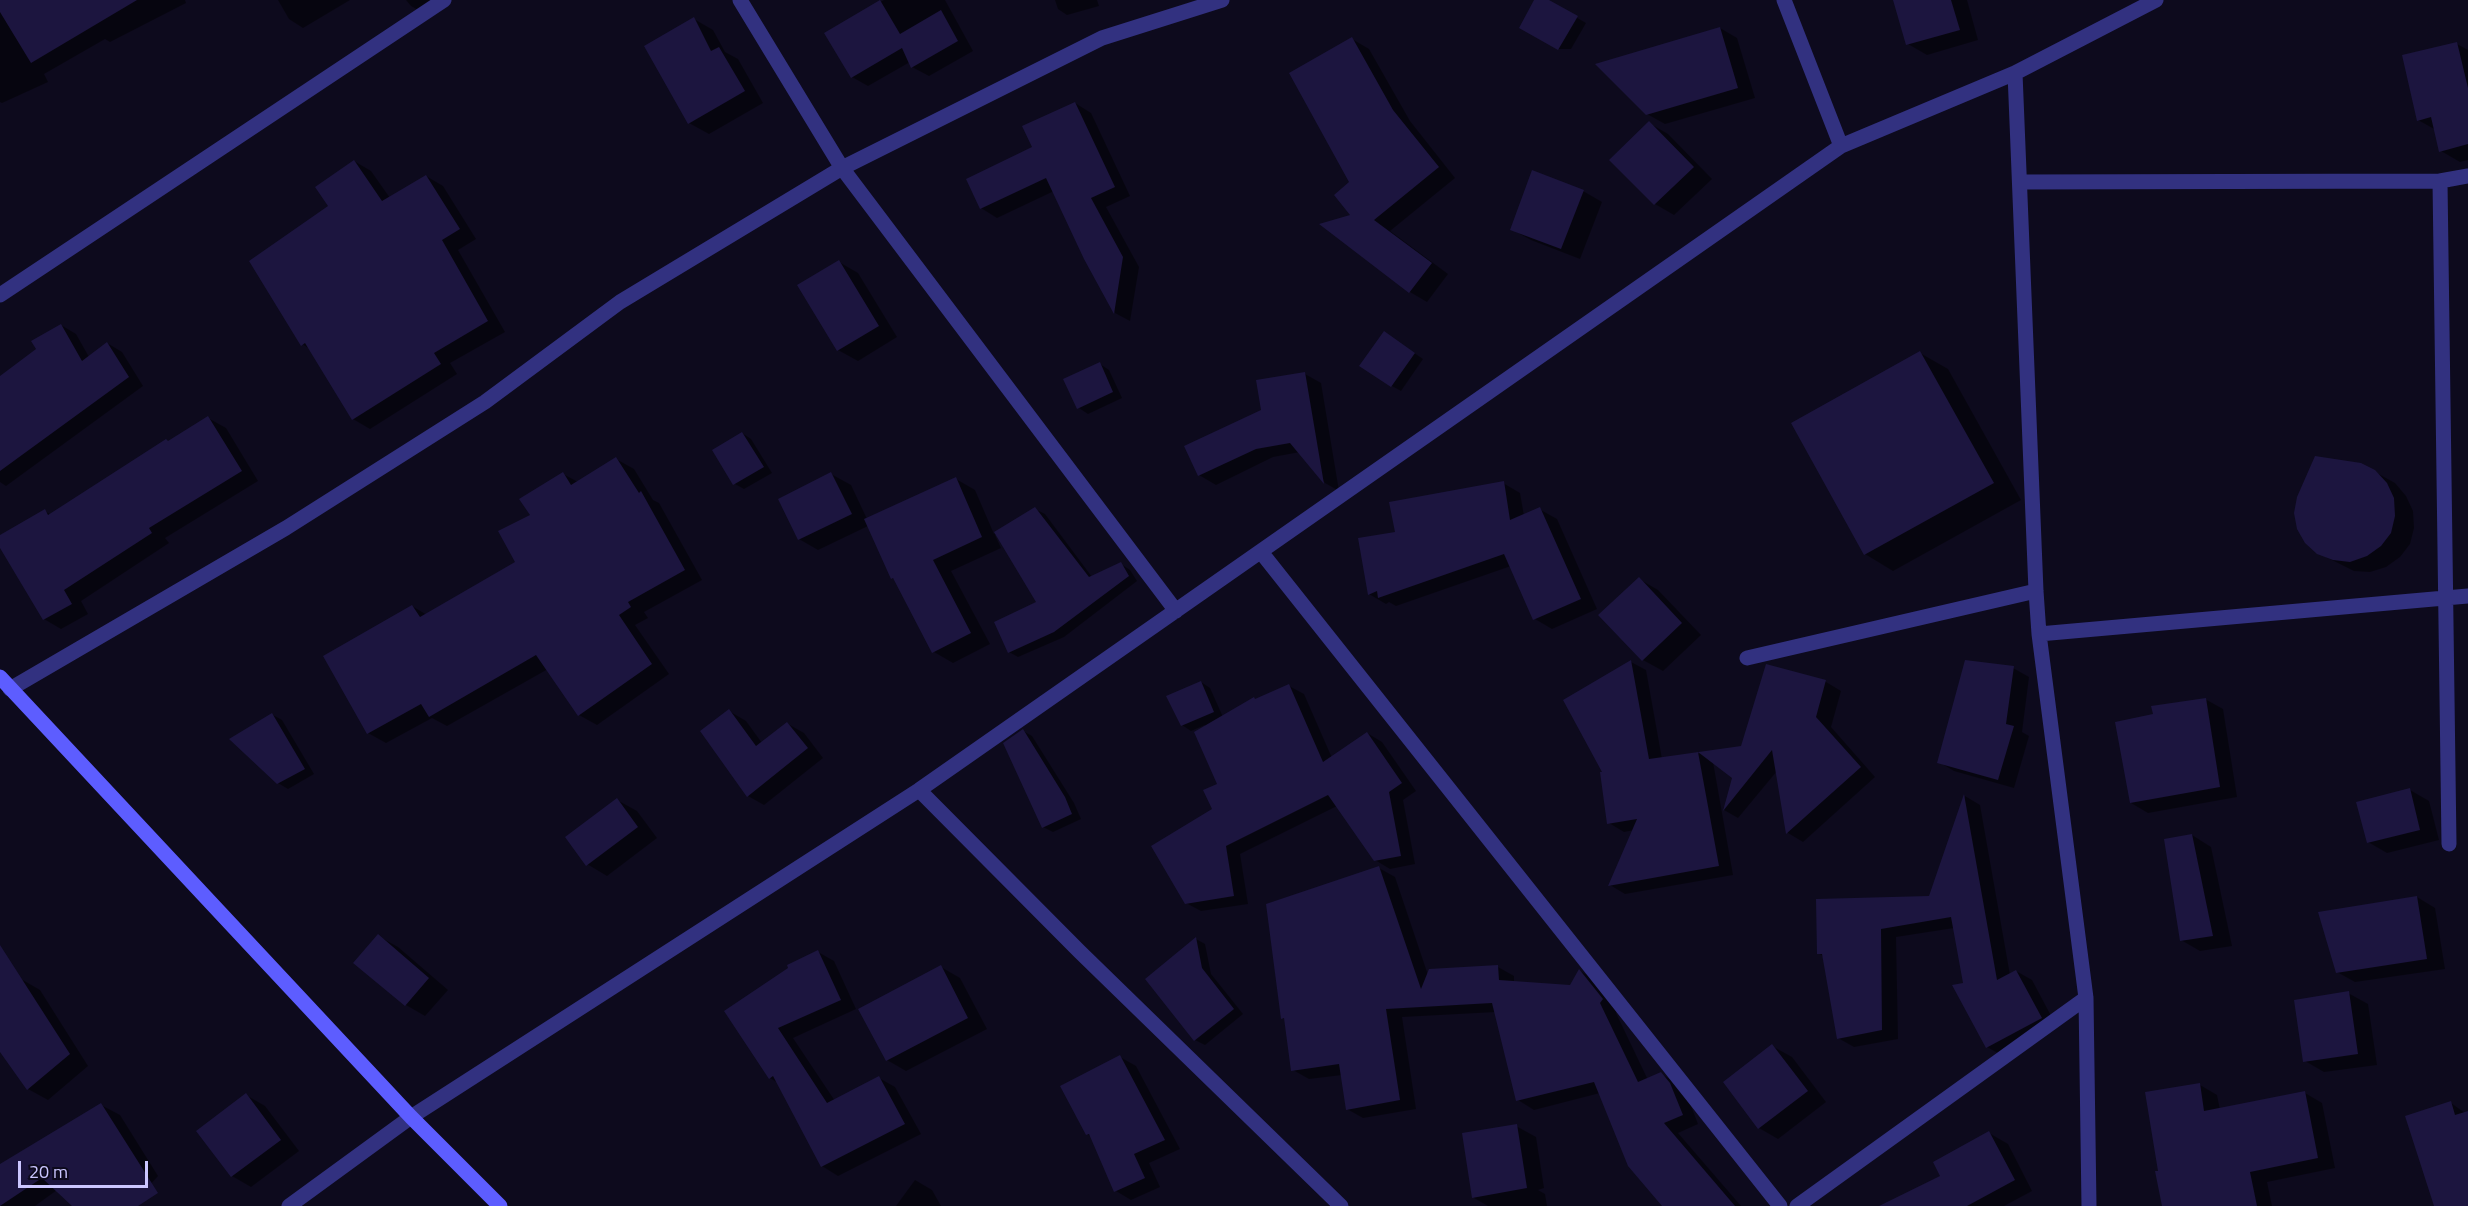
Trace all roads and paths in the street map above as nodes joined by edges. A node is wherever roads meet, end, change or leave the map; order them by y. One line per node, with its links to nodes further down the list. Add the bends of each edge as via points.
1 (444, 0): 12 (street)
2 (740, 0): 8 (street)
3 (1222, 0): 8 (street, via 1102,38)
4 (1784, 0): 7 (street)
5 (2156, 0): 6 (street)
6 (2015, 73): 7 (street); 11 (street)
7 (1841, 146): 13 (street)
8 (842, 168): 17 (street); 20 (street, via 620,302 485,402 286,528)
9 (2468, 176): 10 (street)
10 (2440, 180): 11 (street); 16 (street)
11 (2020, 182): 14 (street)
12 (0, 295)
13 (1261, 552): 17 (street); 28 (street)
14 (2036, 591): 18 (street); 19 (street)
15 (2468, 596): 16 (street)
16 (2448, 597): 18 (street); 22 (street)
17 (1176, 611): 21 (street)
18 (2039, 634): 23 (street)
19 (1747, 658)
20 (5, 683): 24 (street)
21 (920, 790): 24 (street); 27 (street)
22 (2449, 844)
23 (2086, 998): 29 (street); 30 (street)
24 (411, 1117): 25 (street); 26 (street)
25 (290, 1206)
26 (500, 1206)
27 (1341, 1206)
28 (1780, 1206)
29 (1797, 1206)
30 (2089, 1206)

